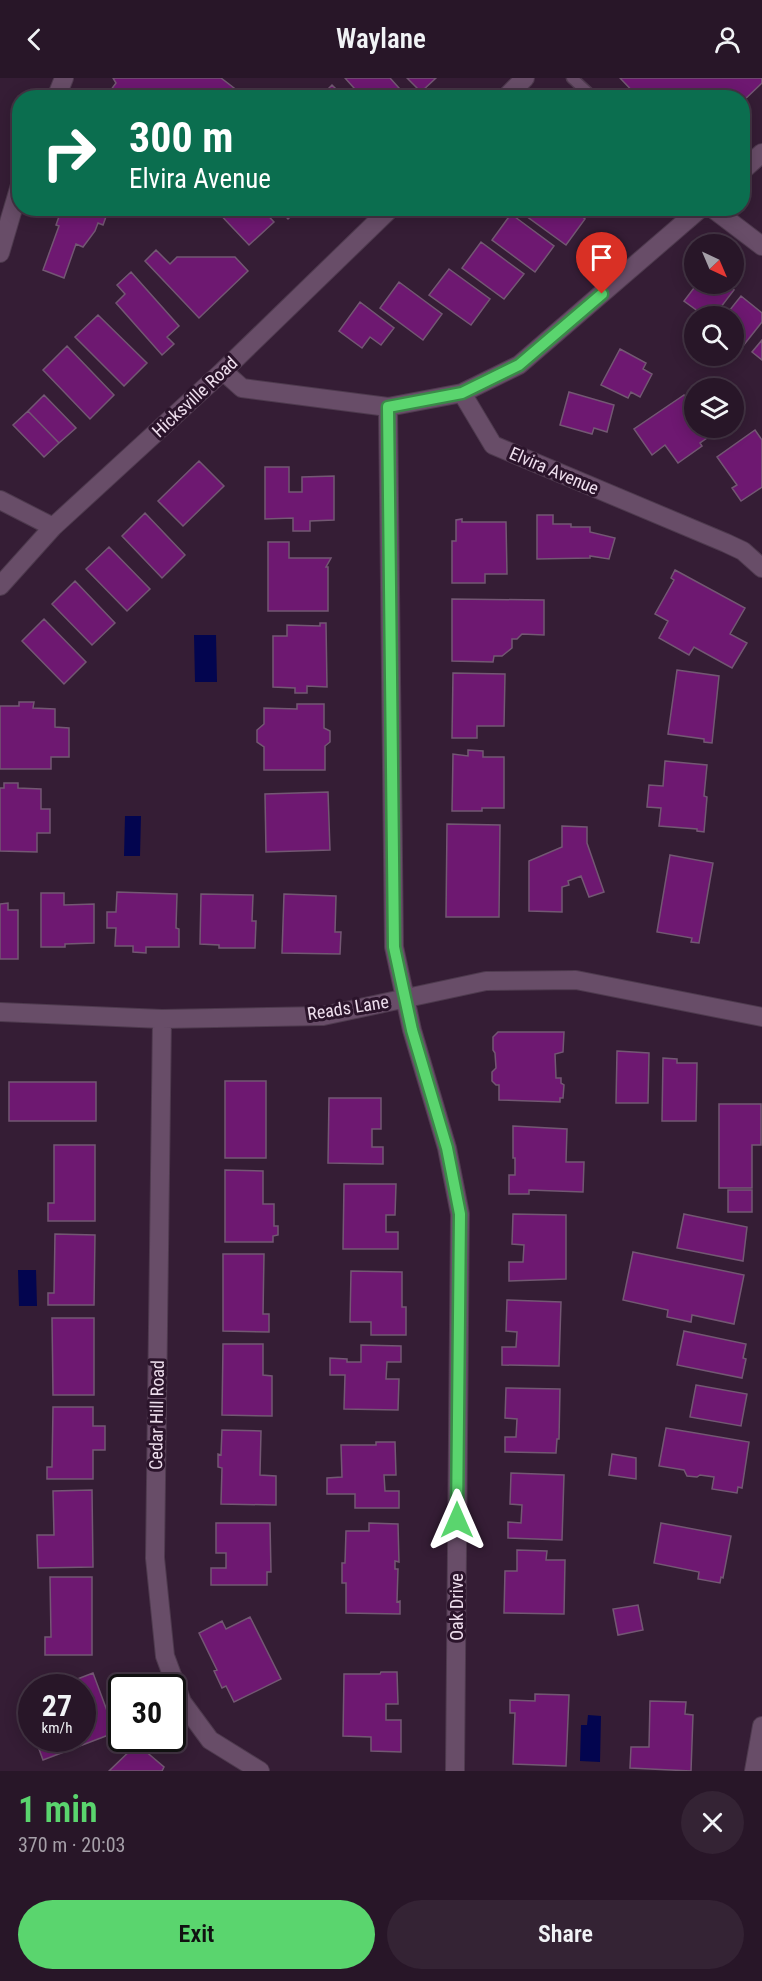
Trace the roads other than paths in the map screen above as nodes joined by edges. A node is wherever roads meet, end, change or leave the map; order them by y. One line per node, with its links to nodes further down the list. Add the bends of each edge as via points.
1 (525, 78): 3 (street)
2 (572, 78): 4 (lane)
3 (513, 90)
4 (585, 90)
5 (762, 153): 6 (street)
6 (750, 164)
7 (12, 212): 12 (street)
8 (383, 216): 13 (street, Hicksville Road)
9 (692, 216): 14 (street, via 519,365)
10 (723, 216): 11 (street)
11 (762, 246)
12 (0, 253)
13 (223, 371): 15 (street, via 242,388); 17 (street, Hicksville Road)
14 (462, 393): 15 (street); 18 (street, Elvira Avenue, via 493,445 726,543 743,551)
15 (388, 407): 20 (street, Oak Drive, via 394,947)
16 (0, 500): 17 (street)
17 (54, 527): 19 (street, Hicksville Road)
18 (762, 568)
19 (0, 586)
20 (405, 998): 22 (street, Reads Lane, via 486,981 576,980); 23 (street, Reads Lane, via 323,1016); 26 (street, Oak Drive, via 447,1148 460,1214)
21 (0, 1012): 23 (street, Reads Lane)
22 (762, 1017)
23 (162, 1019): 25 (street, Cedar Hill Road, via 155,1558 165,1656 182,1702 210,1740)
24 (762, 1726): 27 (street)
25 (260, 1771)
26 (455, 1771)
27 (754, 1771)

